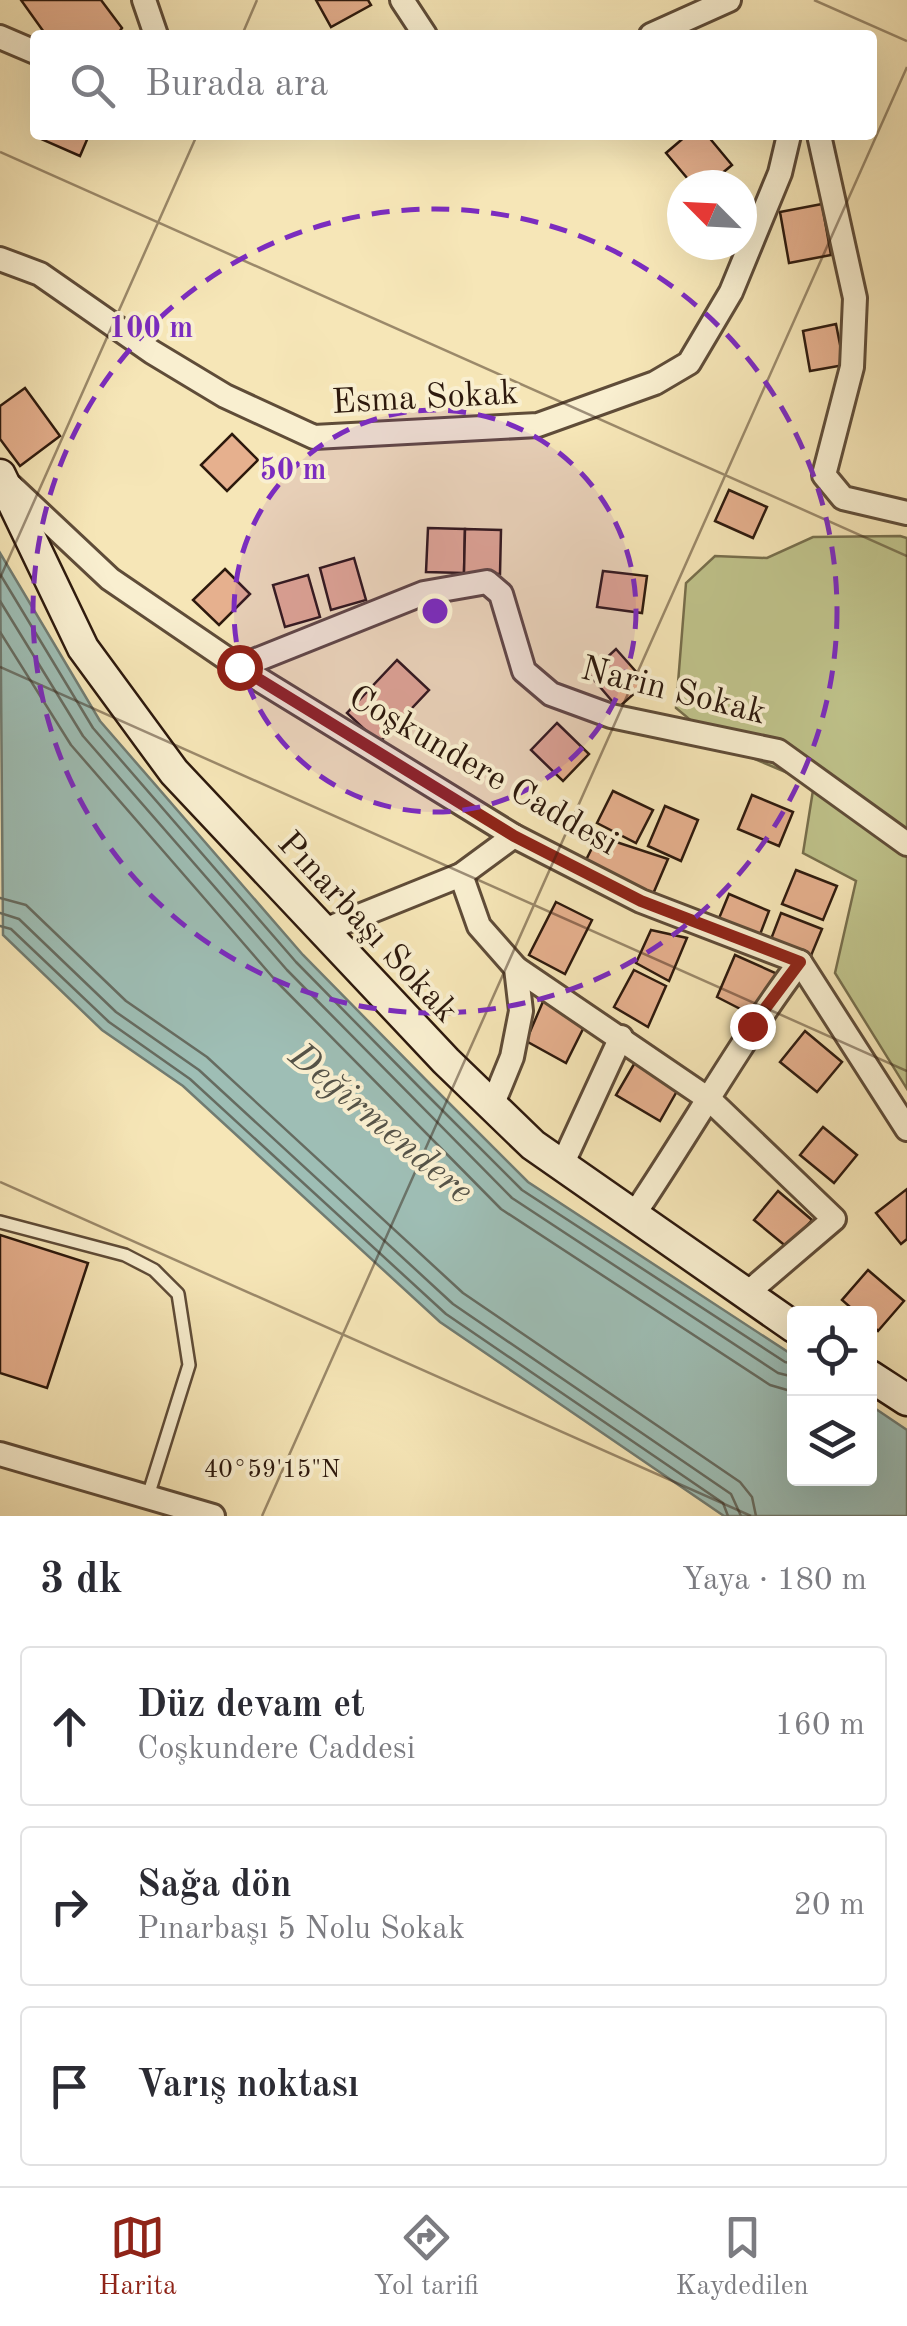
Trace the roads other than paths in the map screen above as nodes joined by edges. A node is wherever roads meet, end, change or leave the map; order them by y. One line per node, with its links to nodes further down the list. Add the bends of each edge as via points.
1 (144, 0): 4 (street)
2 (402, 0): 5 (street)
3 (729, 0): 6 (street)
4 (154, 30)
5 (422, 30)
6 (662, 30)
7 (0, 37): 8 (street)
8 (30, 50)
9 (788, 140): 11 (street, Esma Sokak, via 780,173 711,332 689,363 655,383 538,424 314,437 225,396 40,274)
10 (820, 140): 13 (street, via 855,298 852,367 824,475 843,498)
11 (0, 259)
12 (0, 475): 14 (street, Coşkundere Caddesi, via 110,579); 18 (street, Pınarbaşı Sokak, via 83,648 174,772)
13 (907, 514)
14 (239, 667): 15 (street, Coşkundere Caddesi); 16 (street, Narin Sokak, via 424,593 487,582 501,594 524,671 551,694 611,716 778,751)
15 (514, 836): 17 (street); 19 (street, Coşkundere Caddesi, via 641,901)
16 (907, 844)
17 (461, 875): 18 (street); 20 (street, via 479,926)
18 (322, 930): 23 (street, Pınarbaşı Sokak)
19 (800, 962): 22 (street, via 752,1026); 24 (street)
20 (516, 968): 21 (street); 23 (street, via 521,1011)
21 (621, 1037): 22 (street); 25 (street)
22 (710, 1100): 26 (street); 28 (street, via 834,1218)
23 (492, 1106): 25 (street, Pınarbaşı Sokak)
24 (907, 1129)
25 (562, 1164): 26 (street, Pınarbaşı Sokak)
26 (635, 1213): 28 (street, Pınarbaşı Sokak)
27 (0, 1222): 33 (lane, via 125,1255 154,1270 178,1294 190,1366)
28 (745, 1295): 29 (street, Pınarbaşı Sokak)
29 (787, 1322)
30 (877, 1381): 31 (street)
31 (907, 1400)
32 (0, 1454): 33 (street)
33 (148, 1496): 34 (street)
34 (213, 1516)

